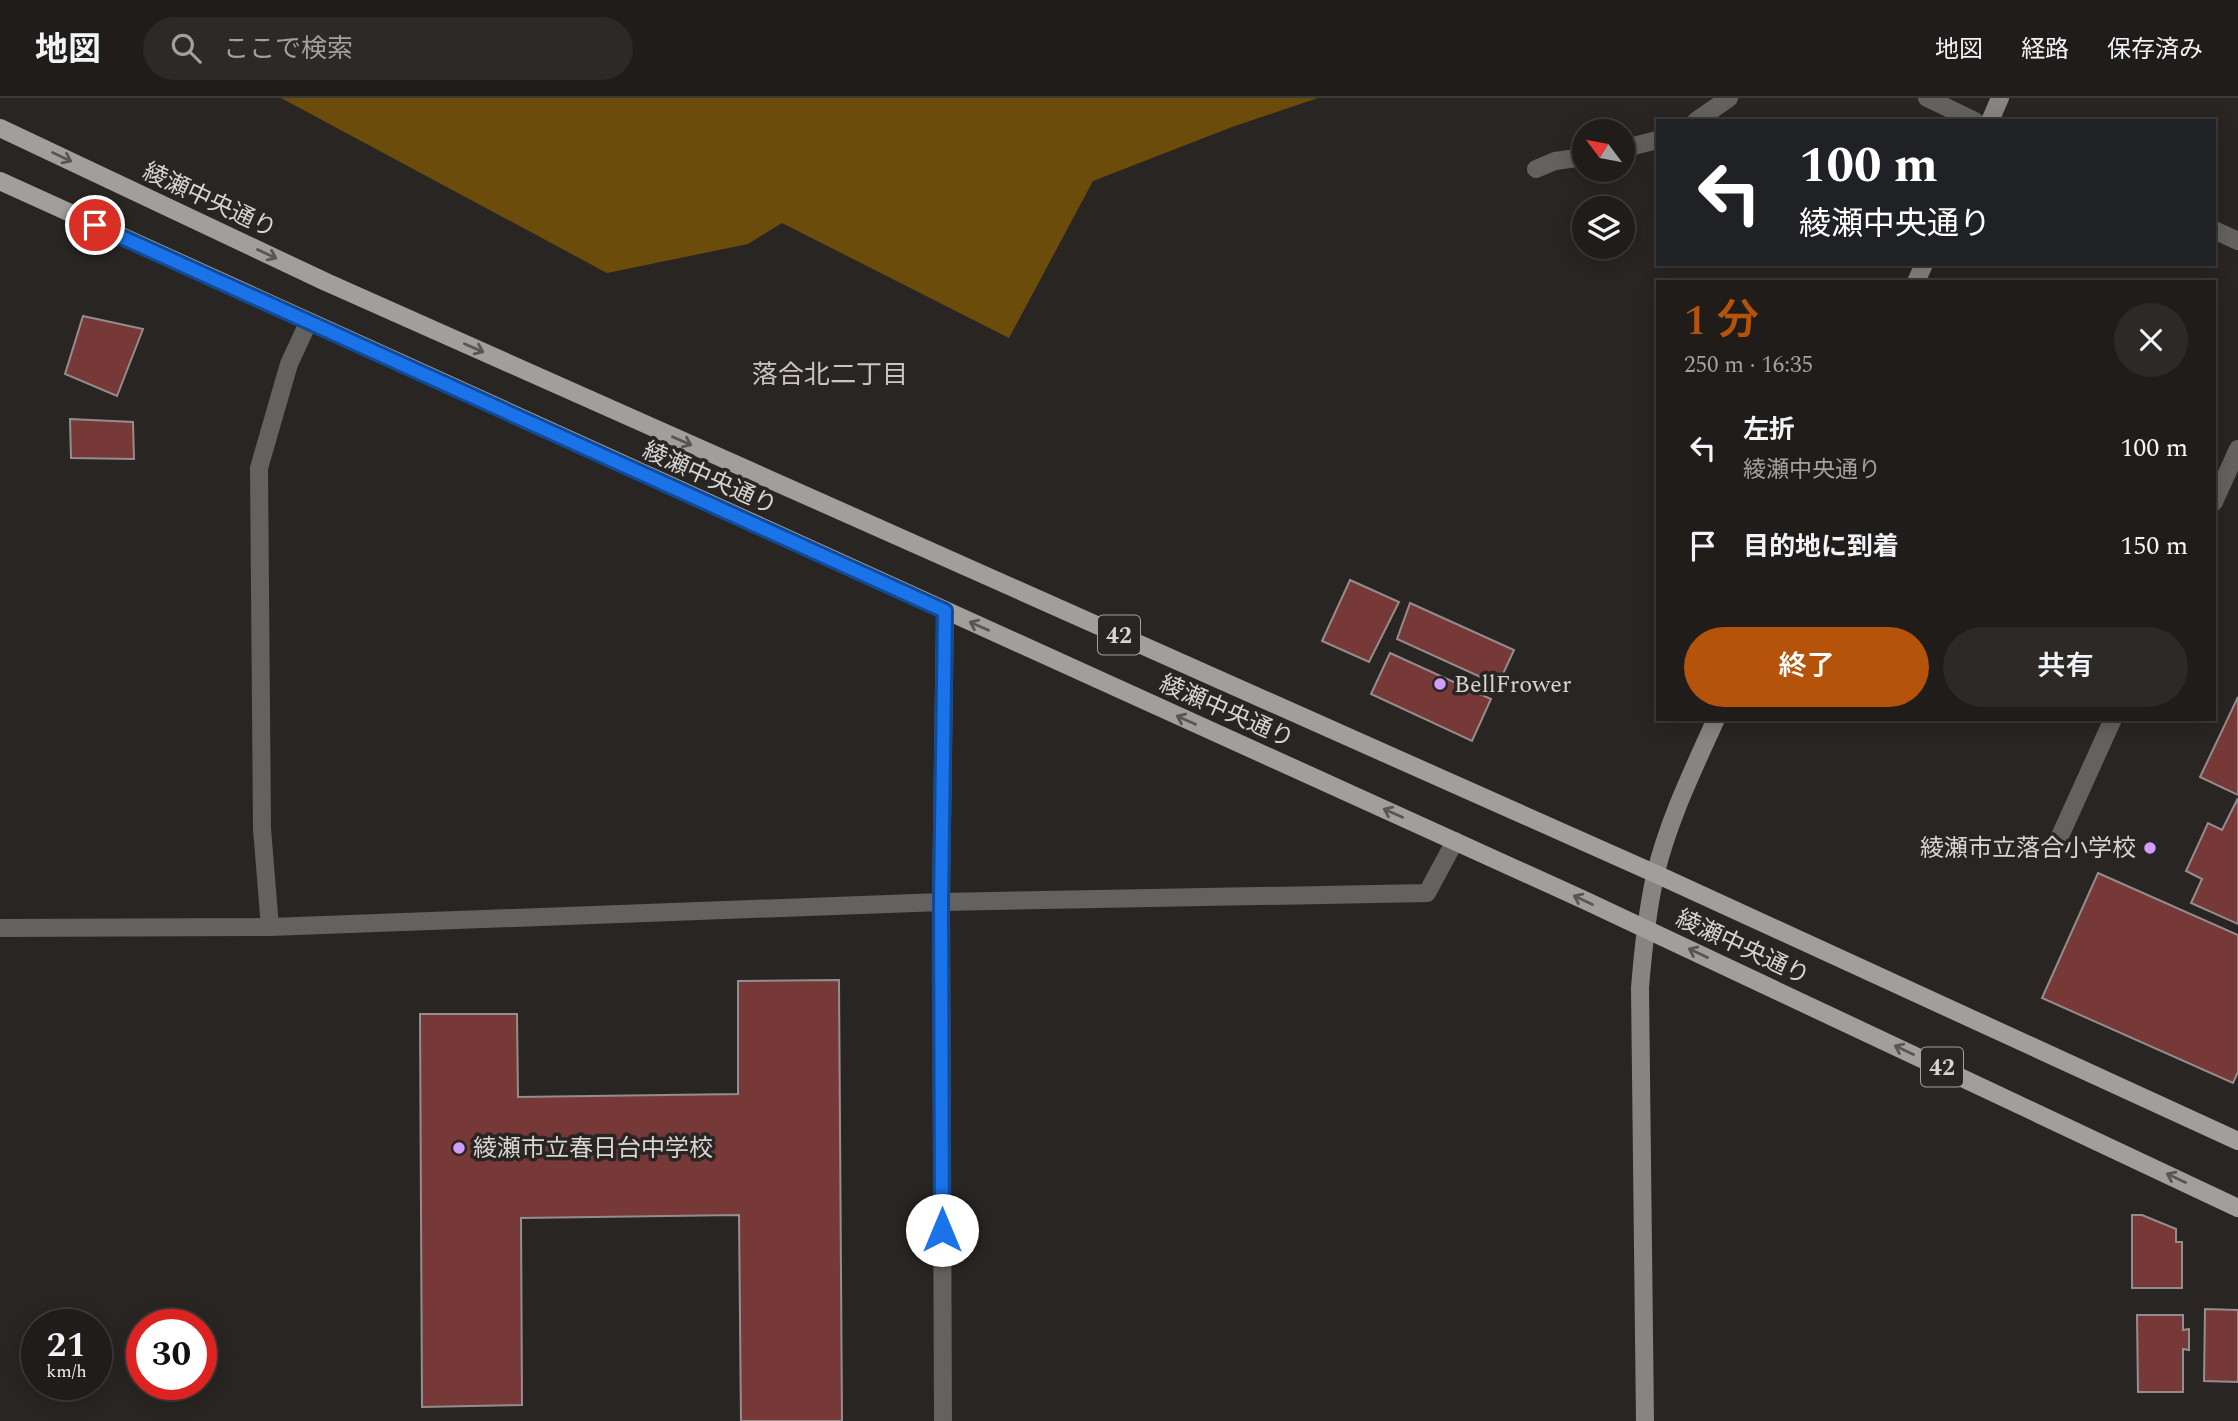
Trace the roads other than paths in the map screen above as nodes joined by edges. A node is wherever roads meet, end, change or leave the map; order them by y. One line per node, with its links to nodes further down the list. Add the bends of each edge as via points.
1 (1729, 98): 4 (street)
2 (1927, 98): 5 (street)
3 (2000, 98): 6 (street)
4 (1699, 119)
5 (1971, 119)
6 (1991, 119)
7 (0, 128): 23 (main road, 綾瀬中央通り / 42, one-way to 23, via 326,282)
8 (1656, 139): 9 (street)
9 (1635, 145)
10 (1572, 159): 11 (street)
11 (1536, 169)
12 (0, 181): 15 (main road, 綾瀬中央通り / 42)
13 (2216, 231): 14 (street)
14 (2238, 241)
15 (308, 323): 18 (main road, 綾瀬中央通り / 42); 25 (street, via 289,364 259,468 262,829)
16 (2238, 449): 17 (street)
17 (2216, 498)
18 (945, 611): 22 (main road, 綾瀬中央通り / 42, one-way to 18); 24 (street)
19 (1715, 721): 23 (street, via 1687,780)
20 (2112, 721): 21 (street)
21 (2060, 836)
22 (1455, 841): 24 (street, via 1427,893); 27 (main road, 綾瀬中央通り / 42, one-way to 22)
23 (1656, 874): 27 (street); 28 (main road, 綾瀬中央通り / 42)
24 (941, 902): 25 (street); 30 (street)
25 (270, 927): 26 (street)
26 (0, 928)
27 (1645, 928): 29 (main road, 綾瀬中央通り / 42, one-way to 27); 31 (street, via 1640,988)
28 (2238, 1141)
29 (2238, 1208)
30 (943, 1421)
31 (1645, 1421)

